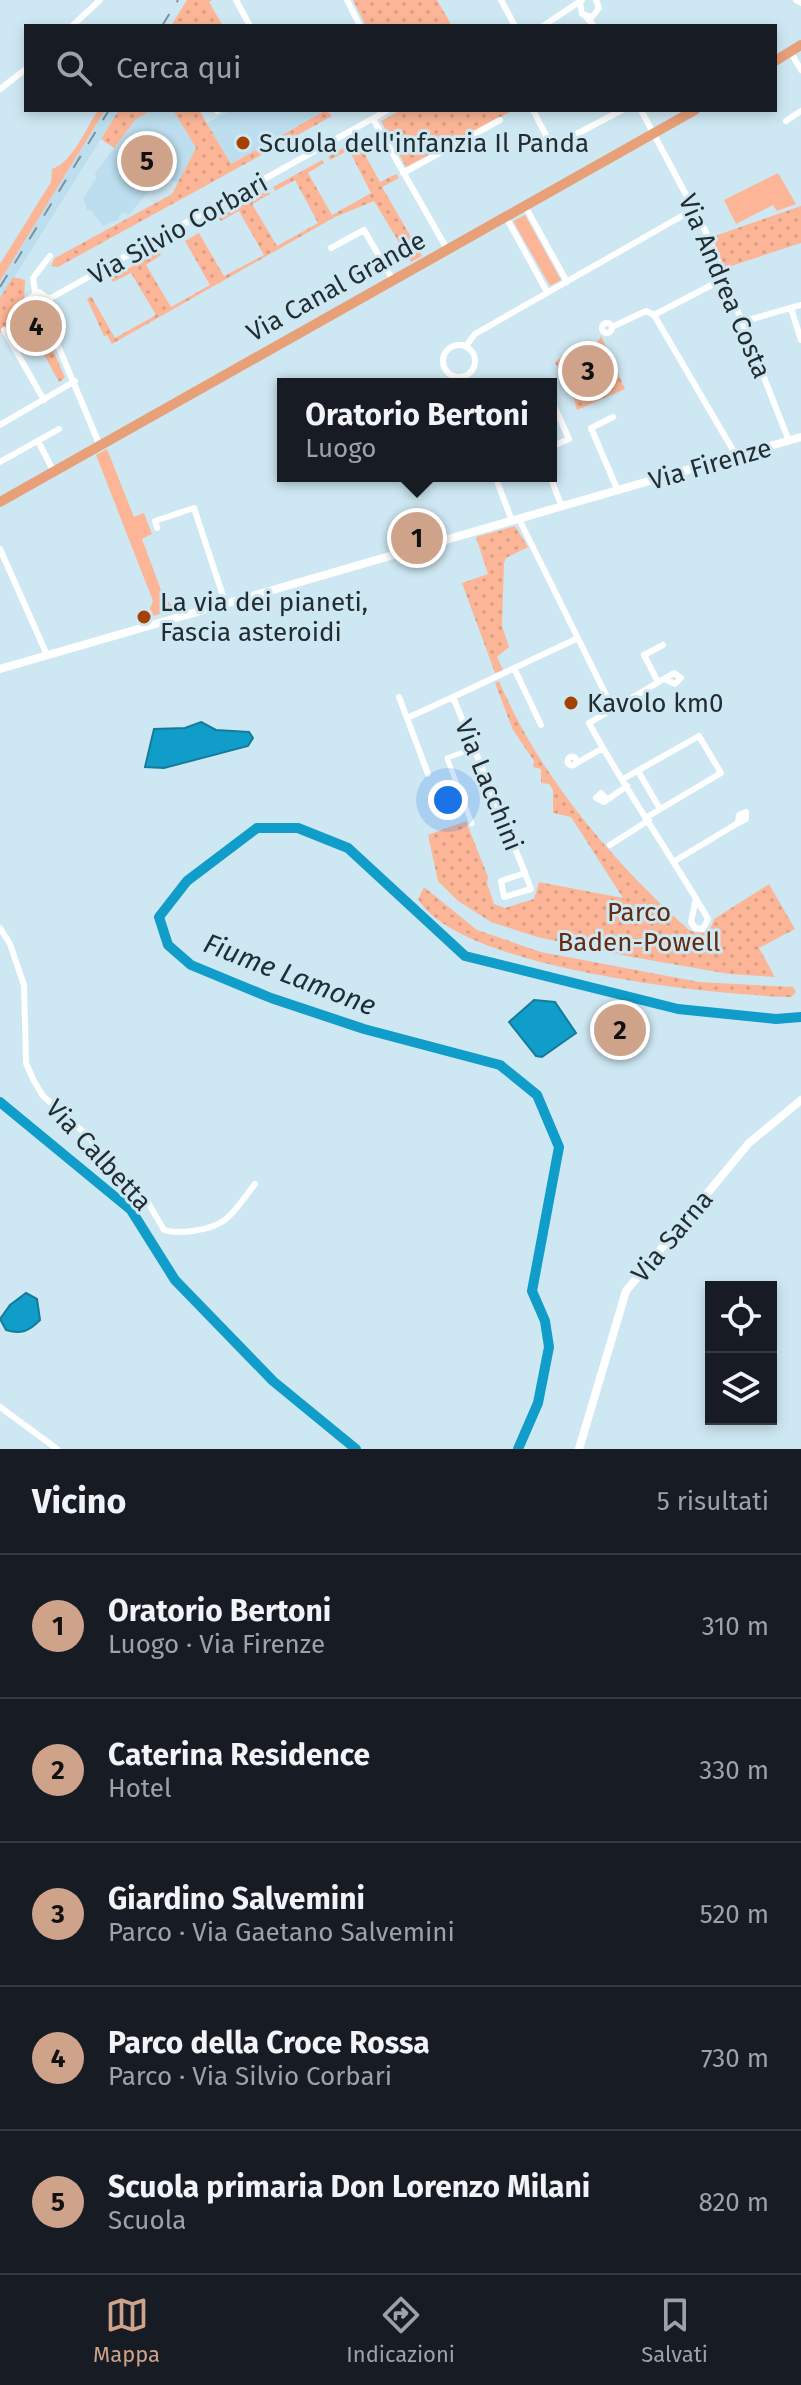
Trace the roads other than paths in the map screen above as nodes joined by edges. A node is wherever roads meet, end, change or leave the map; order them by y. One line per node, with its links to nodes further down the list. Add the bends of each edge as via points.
1 (100, 0): 12 (street)
2 (236, 0): 13 (street)
3 (347, 0): 14 (street)
4 (501, 0): 15 (street)
5 (596, 0): 11 (street)
6 (796, 0): 8 (street)
7 (581, 1): 9 (street); 10 (street)
8 (801, 3)
9 (564, 14): 10 (street); 16 (street)
10 (584, 16): 11 (street)
11 (594, 22)
12 (74, 24)
13 (249, 24)
14 (359, 24)
15 (514, 24)
16 (546, 24)
17 (801, 45): 18 (main road)
18 (790, 51): 19 (main road); 20 (street)
19 (777, 60)
20 (801, 70)
21 (24, 71): 22 (street)
22 (0, 89)
23 (801, 111): 31 (street)
24 (385, 112): 29 (street, Via Silvio Corbari)
25 (534, 112): 26 (street, via 552,147)
26 (618, 112)
27 (642, 112): 32 (street, Via Andrea Costa)
28 (692, 112): 32 (main road, Via Canal Grande)
29 (373, 119): 33 (street); 45 (street, Via Silvio Corbari)
30 (500, 120): 33 (street)
31 (786, 121)
32 (655, 134): 34 (main road, Via Canal Grande); 35 (street, Via Andrea Costa)
33 (403, 173): 38 (street)
34 (525, 206): 36 (main road, Via Canal Grande); 42 (street)
35 (694, 209): 40 (street, Via Andrea Costa); 42 (street)
36 (506, 217): 38 (main road, Via Canal Grande); 44 (street)
37 (331, 248): 41 (street, via 364,230)
38 (447, 249): 41 (main road, Via Canal Grande)
39 (50, 256): 43 (street, Via Silvio Corbari, via 33,278)
40 (725, 278): 49 (street); 50 (street, Via Andrea Costa)
41 (393, 280): 65 (main road, Via Canal Grande)
42 (567, 282): 44 (street)
43 (35, 292): 45 (street); 48 (street, via 28,306 35,313)
44 (547, 292): 54 (street, via 475,334)
45 (49, 299): 48 (street)
46 (801, 305): 47 (street)
47 (791, 308): 50 (street); 53 (street)
48 (44, 312): 55 (street)
49 (654, 315): 51 (street, via 646,311); 66 (street)
50 (742, 322): 63 (street, Via Andrea Costa)
51 (612, 327)
52 (4, 330): 56 (street)
53 (801, 340)
54 (466, 346): 54 (street, via 451,347 444,356 452,374 462,376 473,367 473,353)
55 (75, 381): 56 (street); 65 (street)
56 (44, 400): 59 (street)
57 (557, 412): 64 (street, via 569,439)
58 (613, 417): 71 (street, Via Firenze, via 591,428)
59 (0, 425)
60 (59, 429): 62 (street)
61 (801, 437): 63 (street, Via Firenze)
62 (38, 441): 67 (street); 68 (street)
63 (789, 441): 66 (street, Via Firenze)
64 (557, 444)
65 (100, 446): 68 (main road, Via Canal Grande)
66 (737, 457): 71 (street, Via Firenze)
67 (0, 462)
68 (54, 472): 72 (main road, Via Canal Grande)
69 (498, 482): 74 (street)
70 (552, 482): 73 (street)
71 (618, 491): 73 (street, Via Firenze)
72 (0, 502)
73 (562, 507): 74 (street, Via Firenze)
74 (515, 520): 77 (street, Via Firenze); 78 (street)
75 (155, 521): 77 (street, via 194,508)
76 (0, 549): 80 (street)
77 (225, 602): 80 (street, Via Firenze)
78 (578, 638): 81 (street, Via Lacchini); 85 (street)
79 (663, 645): 85 (street, via 644,655 661,681)
80 (47, 655): 82 (street, Via Firenze)
81 (514, 668): 84 (street, Via Lacchini); 87 (street)
82 (0, 669)
83 (399, 697): 86 (street, Via Lacchini)
84 (453, 697): 86 (street, Via Lacchini); 88 (street, Via Lacchini)
85 (613, 709): 89 (street, via 589,723)
86 (407, 718): 92 (street, Via Lacchini)
87 (541, 725)
88 (474, 748): 98 (street, via 447,758); 101 (street, Via Lacchini)
89 (603, 748): 90 (street); 93 (street)
90 (575, 764)
91 (638, 771): 93 (street); 95 (street); 95 (street, via 699,736 714,760 721,773)
92 (428, 774)
93 (625, 783): 94 (street); 96 (street)
94 (607, 799)
95 (660, 809): 96 (street)
96 (648, 819): 99 (street); 100 (street)
97 (738, 823): 100 (street)
98 (472, 824)
99 (610, 845)
100 (673, 862): 102 (street)
101 (525, 873): 101 (street, Via Lacchini, via 530,891 504,897 501,881)
102 (696, 898): 102 (street, via 691,922 698,929 709,923)
103 (0, 928): 105 (street, Via Calbetta, via 24,985 26,1063 34,1081 147,1201 164,1230 172,1233 225,1220)
104 (801, 1100): 108 (street, Via Sarna, via 749,1143 626,1291)
105 (255, 1184)
106 (0, 1407): 107 (street)
107 (57, 1449)
108 (579, 1449)

